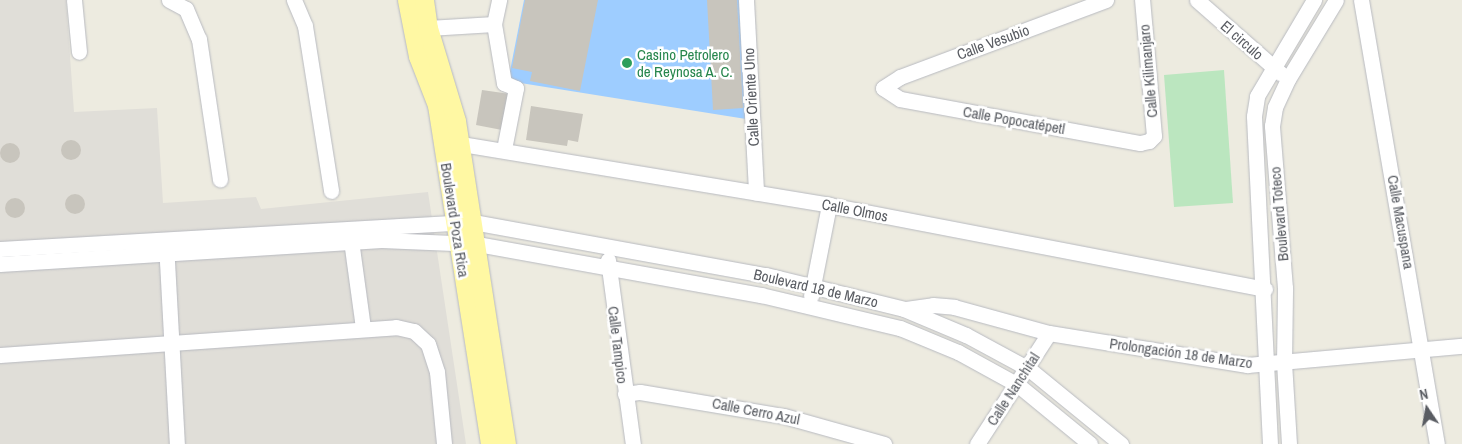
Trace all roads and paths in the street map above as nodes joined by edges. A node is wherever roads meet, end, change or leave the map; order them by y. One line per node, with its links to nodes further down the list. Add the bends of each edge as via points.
1 (74, 0): 16 (street)
2 (169, 0): 23 (street, via 186,9 199,40)
3 (294, 0): 24 (street, via 305,26)
4 (407, 0): 21 (main road, Boulevard Poza Rica, via 418,56)
5 (424, 0): 15 (main road, Boulevard Poza Rica)
6 (499, 0): 14 (street)
7 (746, 0): 25 (street, Calle Oriente Uno)
8 (1106, 0): 19 (street, Calle Vesubio, via 900,77)
9 (1142, 0): 20 (street, Calle Kilimanjaro, via 1154,136)
10 (1196, 0): 17 (street, El circulo)
11 (1314, 0): 17 (street, Boulevard Toteco)
12 (1336, 0): 18 (street, Boulevard Toteco)
13 (1361, 0): 43 (street, Calle Macuspana)
14 (494, 24): 15 (street); 22 (street, via 504,83 516,88)
15 (428, 28): 21 (main road, Boulevard Poza Rica, via 452,100)
16 (79, 52)
17 (1273, 67): 18 (street, El circulo); 36 (street, Boulevard Toteco, via 1257,96 1254,116)
18 (1288, 79): 45 (street, Boulevard Toteco, via 1275,107 1272,126 1285,288)
19 (883, 88): 20 (street, Calle Popocatépetl, via 900,99 1140,143)
20 (1149, 141)
21 (451, 142): 22 (street, Calle Olmos); 27 (main road, Boulevard Poza Rica)
22 (504, 149): 25 (street, Calle Olmos)
23 (220, 179)
24 (331, 191)
25 (756, 194): 26 (street, Calle Olmos)
26 (829, 205): 35 (street); 36 (street, Calle Olmos)
27 (465, 223): 28 (street, Boulevard 18 de Marzo); 29 (main road, Boulevard Poza Rica); 31 (street, Boulevard 18 de Marzo)
28 (350, 235): 29 (street, Boulevard 18 de Marzo); 30 (street); 39 (street)
29 (468, 244): 34 (street, Boulevard 18 de Marzo); 52 (main road, Boulevard Poza Rica); 53 (main road, Boulevard Poza Rica)
30 (166, 246): 32 (street); 33 (street); 41 (street)
31 (606, 246): 34 (street, Calle Tampico); 35 (street, Boulevard 18 de Marzo)
32 (0, 249)
33 (0, 264)
34 (608, 268): 37 (street, Boulevard 18 de Marzo); 49 (street, Calle Tampico)
35 (813, 286): 37 (street); 38 (street, Boulevard 18 de Marzo)
36 (1265, 289): 46 (street, Boulevard Toteco)
37 (808, 306): 48 (street, Boulevard 18 de Marzo, via 900,328 958,352)
38 (904, 309): 40 (street, Prolongación 18 de Marzo, via 934,305 954,307); 47 (street, Boulevard 18 de Marzo, via 966,335)
39 (363, 328): 41 (street); 51 (street, via 414,331 428,344 437,372)
40 (1049, 333): 46 (street, Prolongación 18 de Marzo, via 1247,366); 47 (street, Calle Nanchital)
41 (170, 342): 44 (street); 50 (street)
42 (1462, 346): 43 (street, Prolongación 18 de Marzo)
43 (1423, 350): 45 (street, Prolongación 18 de Marzo); 61 (street, Calle Macuspana)
44 (0, 355)
45 (1284, 362): 46 (street, Prolongación 18 de Marzo); 60 (street, Boulevard Toteco)
46 (1267, 364): 59 (street, Boulevard Toteco)
47 (1027, 368): 48 (street, Calle Nanchital); 58 (street, Boulevard 18 de Marzo)
48 (1016, 384): 56 (street, Calle Nanchital); 57 (street, Boulevard 18 de Marzo)
49 (625, 394): 54 (street, Calle Tampico); 55 (street, Calle Cerro Azul, via 640,392 784,416)
50 (177, 444)
51 (444, 444)
52 (490, 444)
53 (506, 444)
54 (633, 444)
55 (884, 444)
56 (977, 444)
57 (1090, 444)
58 (1121, 444)
59 (1270, 444)
60 (1289, 444)
61 (1438, 444)

